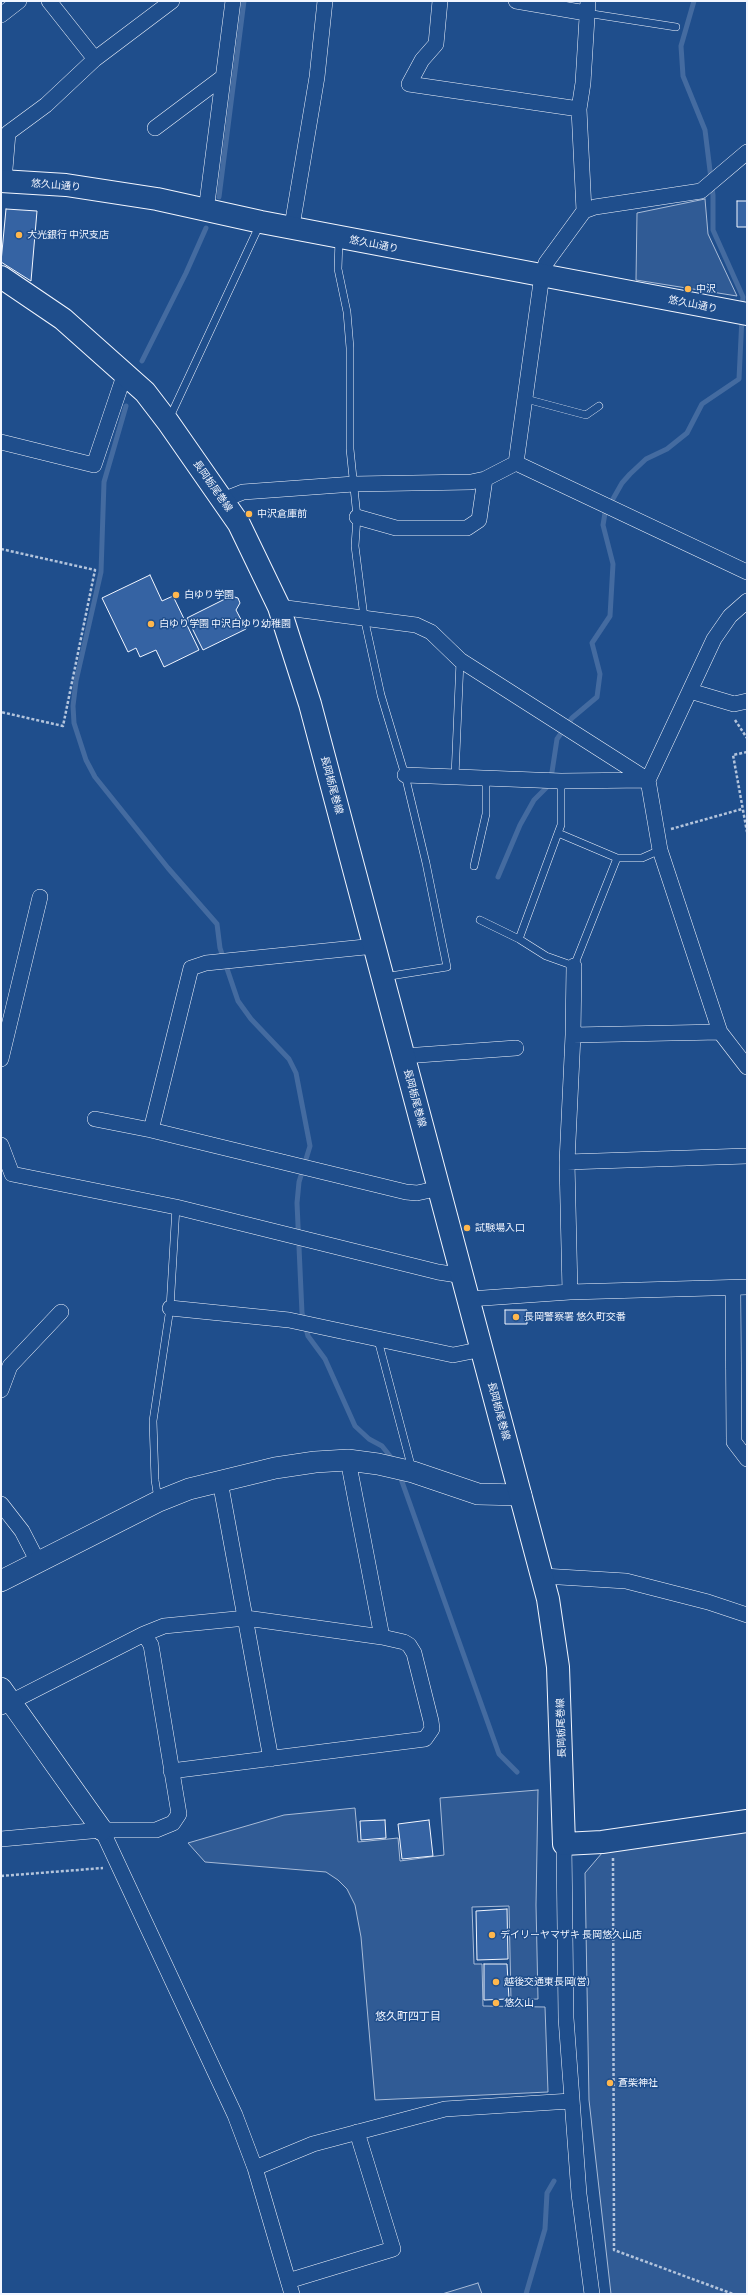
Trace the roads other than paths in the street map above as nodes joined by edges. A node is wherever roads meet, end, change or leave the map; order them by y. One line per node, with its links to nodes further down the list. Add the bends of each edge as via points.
1 (19, 1): 9 (street)
2 (50, 1): 11 (street)
3 (172, 1): 11 (street)
4 (233, 1): 12 (street)
5 (325, 1): 20 (street, via 317,77)
6 (440, 1): 13 (street, via 436,44 422,60 409,84)
7 (516, 1): 8 (street)
8 (587, 7): 10 (lane); 13 (street)
9 (1, 15)
10 (676, 27)
11 (94, 59): 16 (street, via 46,105 8,132)
12 (223, 77): 14 (street); 17 (street)
13 (579, 109): 18 (street)
14 (155, 128)
15 (747, 152): 18 (street, via 701,192 595,207)
16 (3, 181): 17 (main road, 悠久山通り, via 66,185 157,199)
17 (206, 211): 19 (main road, 悠久山通り)
18 (584, 211): 22 (street, via 546,264)
19 (260, 222): 20 (main road, 悠久山通り); 28 (lane)
20 (292, 226): 21 (main road, 悠久山通り)
21 (339, 237): 22 (main road, 悠久山通り); 32 (lane, via 338,269 347,312 350,348 350,449)
22 (542, 275): 24 (main road, 悠久山通り); 26 (street)
23 (1, 277): 25 (main road, 長岡栃尾巻線, via 63,319)
24 (747, 314)
25 (125, 373): 28 (main road, 長岡栃尾巻線, via 145,392); 29 (street, via 94,465)
26 (526, 399): 27 (lane, via 586,415); 30 (street)
27 (599, 406)
28 (168, 422): 33 (main road, 長岡栃尾巻線)
29 (1, 442)
30 (516, 463): 31 (street); 35 (street)
31 (485, 479): 32 (street, via 471,482); 34 (street, via 479,520 467,528 396,528)
32 (354, 484): 33 (street, via 243,492); 34 (lane)
33 (224, 500): 37 (main road, 長岡栃尾巻線, via 239,524)
34 (357, 517): 38 (lane, via 355,546)
35 (747, 572)
36 (747, 601): 40 (street, via 730,616 714,639)
37 (279, 607): 38 (street); 54 (main road, 長岡栃尾巻線, via 310,704)
38 (364, 617): 39 (street, via 416,625 431,632); 42 (lane, via 381,695)
39 (460, 660): 43 (lane); 45 (street)
40 (690, 691): 41 (street, via 734,704); 45 (street)
41 (747, 701)
42 (405, 775): 43 (street); 56 (lane, via 447,967)
43 (455, 776): 44 (street)
44 (486, 777): 46 (street); 50 (lane, via 486,814)
45 (648, 780): 46 (street); 48 (street)
46 (561, 781): 47 (lane)
47 (558, 833): 49 (lane); 53 (lane)
48 (660, 850): 49 (lane, via 642,858); 57 (street)
49 (618, 858): 55 (lane)
50 (474, 866)
51 (40, 897): 61 (street)
52 (480, 920): 53 (lane)
53 (520, 940): 55 (lane, via 546,956)
54 (375, 946): 56 (main road, 長岡栃尾巻線); 64 (street, via 206,963 191,968)
55 (574, 966): 58 (street)
56 (383, 977): 60 (main road, 長岡栃尾巻線)
57 (720, 1032): 58 (street); 62 (street)
58 (573, 1035): 67 (street)
59 (516, 1048): 60 (street)
60 (404, 1056): 68 (main road, 長岡栃尾巻線)
61 (1, 1059)
62 (747, 1067)
63 (95, 1119): 64 (street)
64 (151, 1130): 68 (street, via 406,1192)
65 (1, 1144): 69 (street, via 12,1174)
66 (747, 1156): 67 (street)
67 (567, 1162): 72 (street)
68 (440, 1188): 70 (main road, 長岡栃尾巻線)
69 (176, 1207): 70 (street, via 438,1272); 74 (lane)
70 (464, 1276): 73 (main road, 長岡栃尾巻線)
71 (740, 1287): 72 (street); 79 (street, via 734,1442)
72 (570, 1292): 73 (street)
73 (469, 1298): 77 (main road, 長岡栃尾巻線)
74 (170, 1308): 76 (street, via 289,1320); 84 (lane, via 153,1422 155,1480)
75 (61, 1312): 78 (street, via 10,1366)
76 (378, 1340): 77 (street, via 454,1355); 81 (lane)
77 (483, 1350): 83 (main road, 長岡栃尾巻線)
78 (1, 1390)
79 (747, 1459)
80 (348, 1460): 81 (street); 82 (street, via 275,1468); 92 (street)
81 (413, 1472): 83 (street, via 478,1494)
82 (220, 1481): 84 (street, via 189,1489); 90 (street)
83 (522, 1494): 87 (main road, 長岡栃尾巻線)
84 (159, 1502): 86 (street)
85 (1, 1504): 86 (street, via 22,1531)
86 (38, 1562): 88 (street)
87 (543, 1576): 89 (street, via 626,1582 708,1602); 99 (main road, 長岡栃尾巻線, via 558,1667)
88 (1, 1581)
89 (747, 1615)
90 (246, 1618): 91 (street, via 164,1626); 92 (street); 94 (street)
91 (144, 1634): 93 (street); 95 (street, via 151,1645)
92 (382, 1637): 94 (street, via 404,1642 414,1653 431,1721 429,1734 425,1739)
93 (4, 1699): 97 (street)
94 (271, 1760): 95 (street)
95 (171, 1771): 97 (street, via 179,1814 173,1823 156,1830)
96 (747, 1821): 99 (main road, via 613,1840)
97 (102, 1830): 98 (street); 102 (street, via 235,2115)
98 (1, 1839)
99 (564, 1844): 100 (street, via 566,2018)
100 (571, 2101): 101 (street, via 445,2109); 104 (street, via 579,2194)
101 (357, 2132): 102 (street, via 313,2144); 103 (street, via 393,2249)
102 (255, 2168): 103 (street)
103 (290, 2288)
104 (592, 2294)

